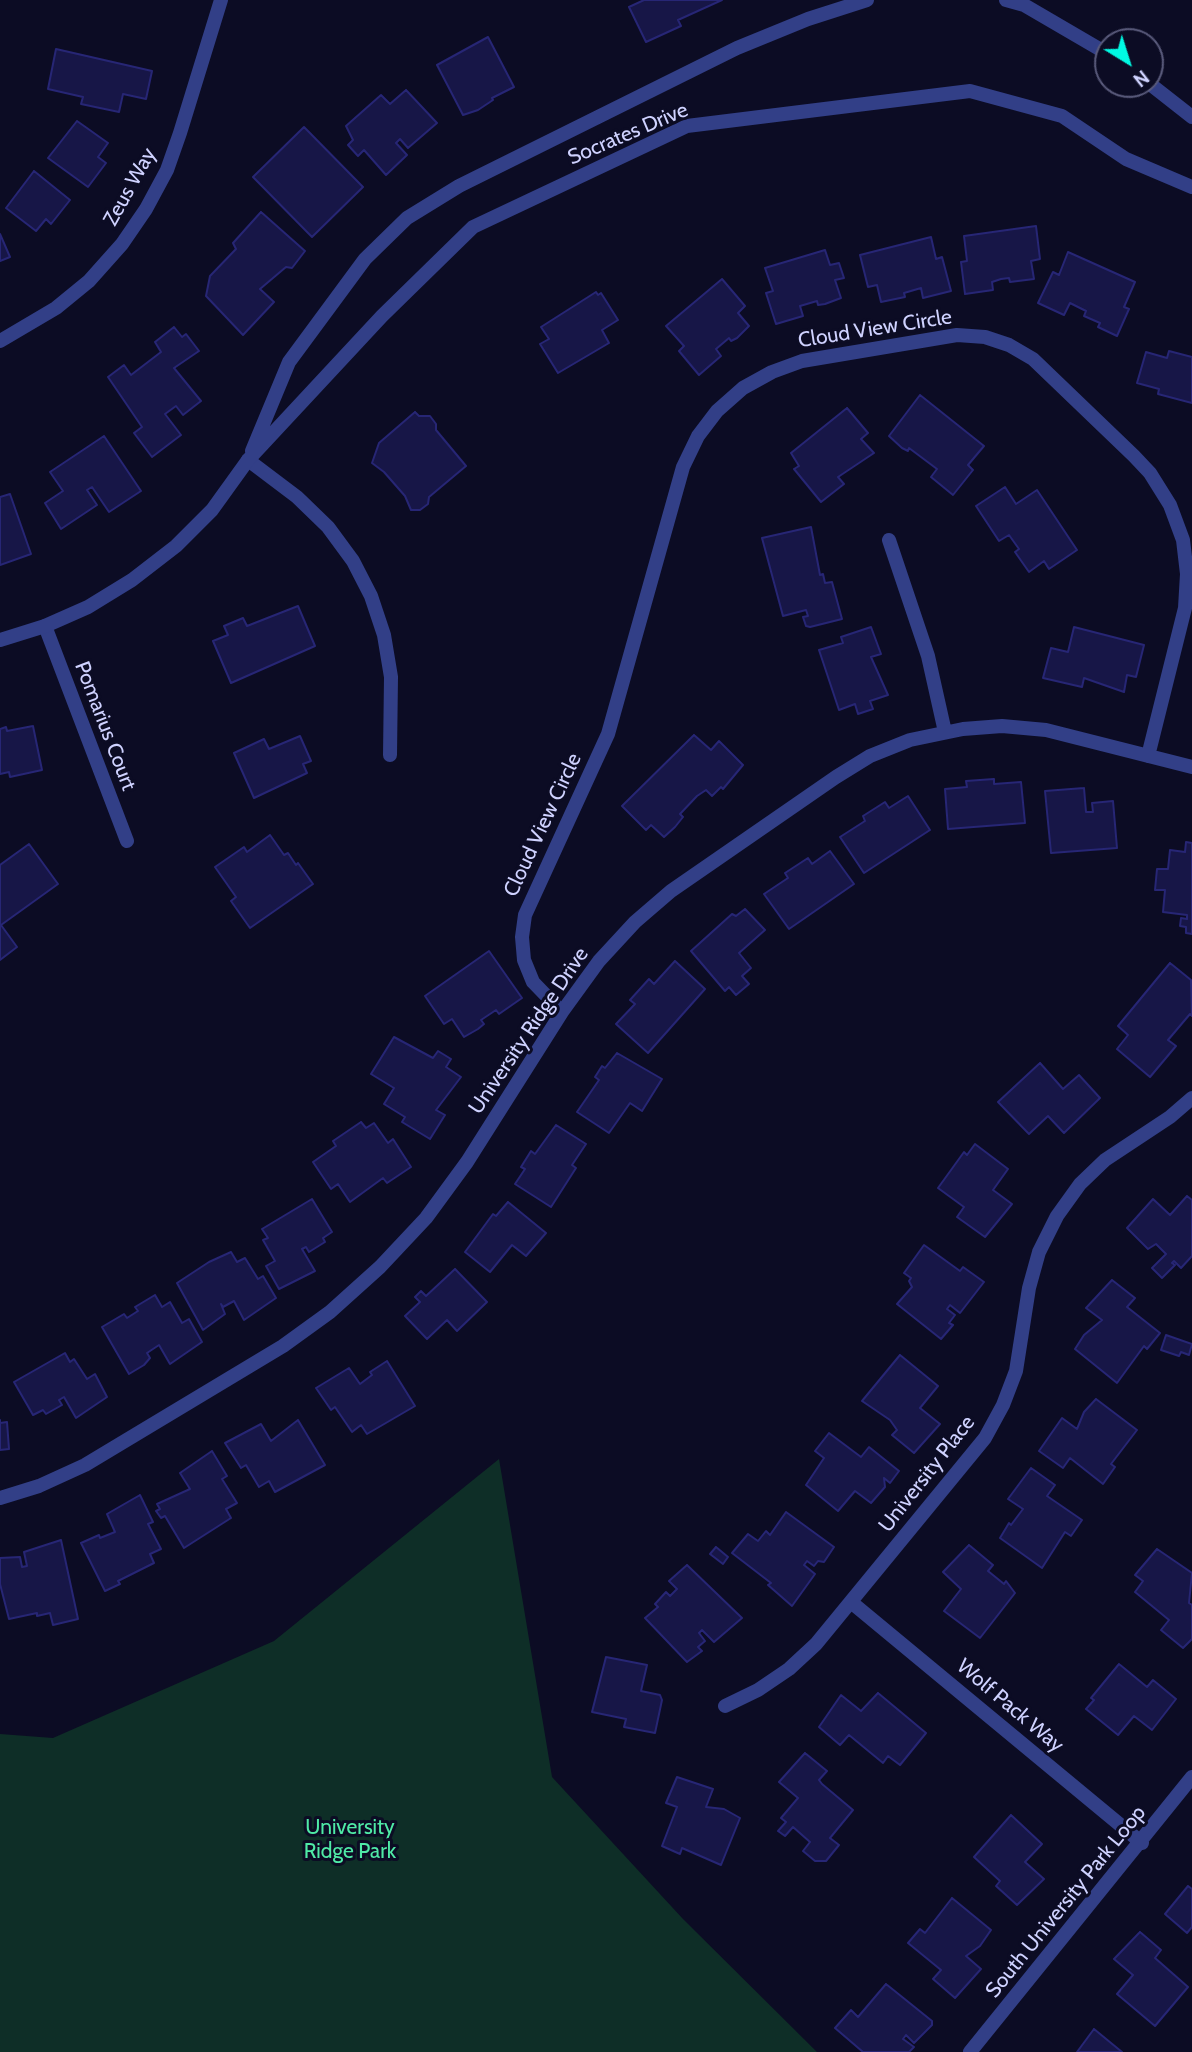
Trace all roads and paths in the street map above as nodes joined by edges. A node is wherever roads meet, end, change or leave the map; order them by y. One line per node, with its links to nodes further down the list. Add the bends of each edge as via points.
1 (221, 0): 8 (street, Zeus Way, via 176,145 146,209 89,281 56,308)
2 (867, 0): 9 (street, Socrates Drive, via 737,48 459,186 407,218 365,259 289,362)
3 (1006, 0): 4 (street, via 1024,5)
4 (1094, 46)
5 (1164, 95): 6 (street)
6 (1192, 117)
7 (1192, 187): 9 (street, Socrates Drive, via 1126,159 1062,117 971,91 687,126 473,227 382,316)
8 (0, 341)
9 (248, 460): 11 (street, Socrates Drive, via 212,510 176,546 88,607); 14 (street, via 328,527 371,596 391,677)
10 (889, 540): 13 (street, via 928,656)
11 (45, 626): 12 (street, Socrates Drive); 17 (street, Pomarius Court)
12 (0, 640)
13 (945, 732): 15 (street, University Ridge Drive, via 1002,726 1046,730); 18 (street, University Ridge Drive, via 870,757 671,891 599,961)
14 (390, 755)
15 (1148, 756): 16 (street, University Ridge Drive); 18 (street, Cloud View Circle, via 1185,608 1187,574 1183,540 1170,505 1150,472 1033,359 985,337 957,335 802,360 772,372 743,388 717,411 682,467 608,734 525,915 524,960 533,982)
16 (1192, 767)
17 (127, 841)
18 (562, 1012): 20 (street, University Ridge Drive, via 426,1218 330,1312 283,1346 85,1465)
19 (1192, 1098): 21 (street, University Place, via 1105,1160 1057,1216 1029,1288 1016,1371 1003,1405 985,1438)
20 (0, 1498)
21 (851, 1602): 22 (street, University Place, via 789,1670); 24 (street, Wolf Pack Way)
22 (726, 1706)
23 (1192, 1777): 24 (street, South University Park Loop)
24 (1142, 1843): 25 (street, South University Park Loop)
25 (970, 2052)

